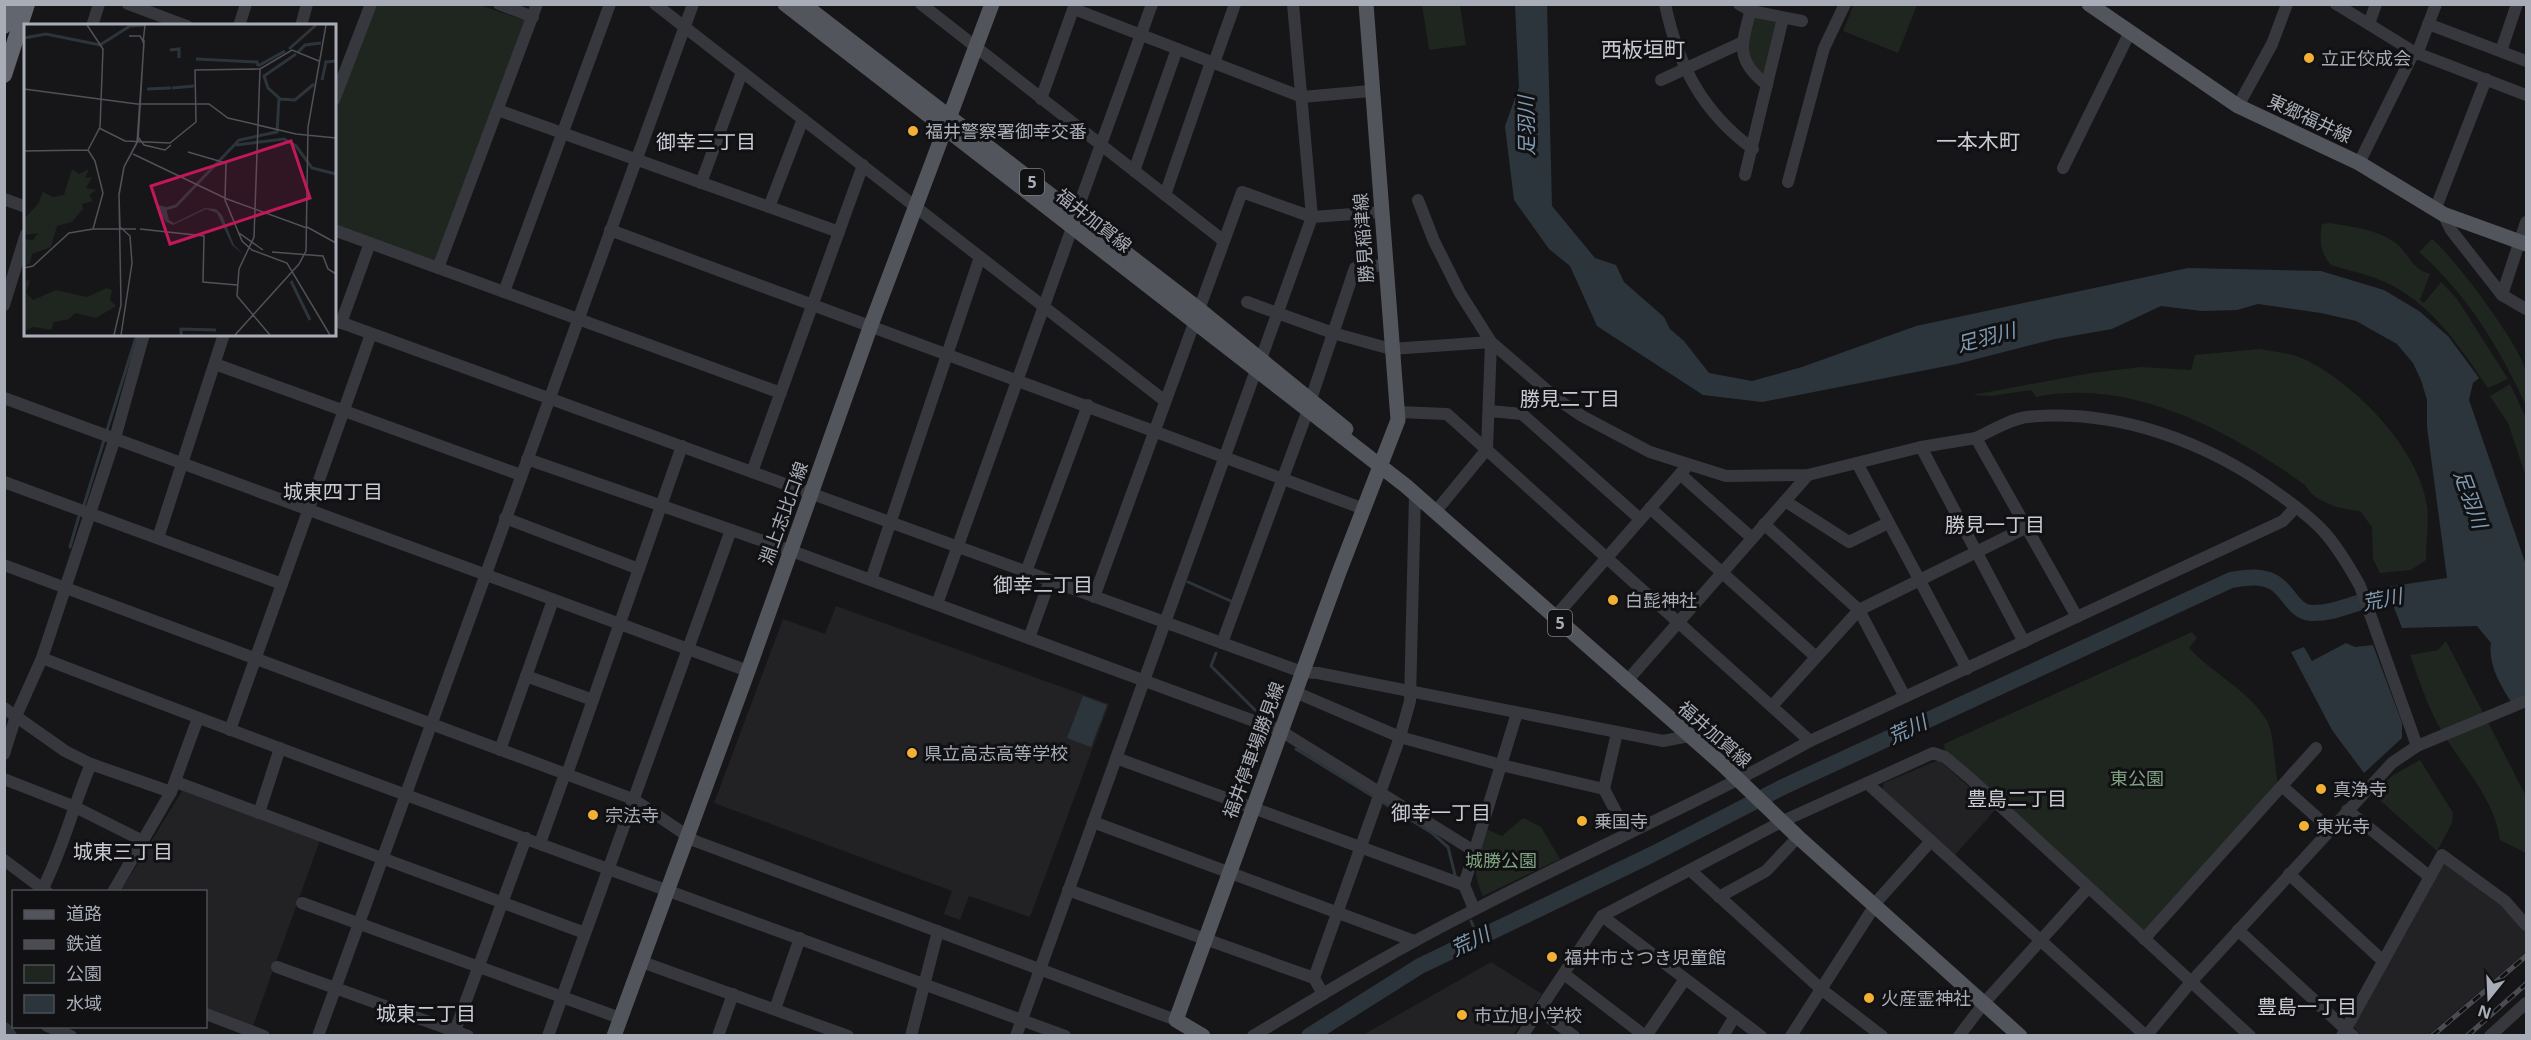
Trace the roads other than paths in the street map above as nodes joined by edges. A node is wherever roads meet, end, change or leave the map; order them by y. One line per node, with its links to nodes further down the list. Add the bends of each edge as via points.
1 (99, 4): 34 (street)
2 (128, 4): 35 (street)
3 (246, 4): 36 (street)
4 (307, 4): 37 (street)
5 (371, 4): 53 (street)
6 (499, 4): 31 (street)
7 (537, 4): 31 (street)
8 (610, 4): 65 (street)
9 (655, 4): 40 (street)
10 (693, 4): 40 (street)
11 (785, 4): 64 (main road, 福井加賀線 / 5)
12 (803, 4): 64 (main road, 福井加賀線 / 5)
13 (921, 4): 44 (street)
14 (992, 4): 44 (main road, 淵上志比口線)
15 (1152, 4): 42 (street)
16 (1235, 4): 49 (street)
17 (1293, 4): 59 (street)
18 (1366, 4): 57 (main road, 勝見稲津線)
19 (1665, 4): 50 (street)
20 (1739, 4): 29 (street)
21 (1845, 4): 74 (street, via 1824,48)
22 (2090, 4): 41 (main road, 東郷福井線)
23 (2287, 4): 61 (street, via 2272,44)
24 (2337, 4): 38 (street)
25 (2376, 4): 38 (street)
26 (2436, 4): 39 (street)
27 (2517, 4): 46 (street)
28 (1075, 7): 42 (street); 60 (street)
29 (1751, 8): 32 (street); 43 (street)
30 (16, 10): 52 (highway)
31 (533, 17): 62 (street)
32 (1783, 18): 33 (street); 56 (street)
33 (1802, 21)
34 (93, 24)
35 (181, 24)
36 (240, 24)
37 (302, 24)
38 (2369, 24): 47 (street)
39 (2428, 24): 46 (street); 47 (street)
40 (684, 27): 51 (street); 68 (street)
41 (2130, 32): 61 (main road, 東郷福井線); 71 (street)
42 (1142, 35): 45 (street); 66 (street)
43 (1741, 43): 50 (street); 56 (street, via 1747,65)
44 (976, 48): 60 (street); 64 (main road, 淵上志比口線)
45 (1177, 49): 49 (street); 72 (street)
46 (2501, 51): 48 (street)
47 (2416, 53): 55 (street); 69 (street)
48 (2526, 61)
49 (1212, 62): 59 (street); 76 (street)
50 (1686, 68): 54 (street); 67 (street, via 1713,115)
51 (742, 72): 63 (street); 75 (street)
52 (4, 75)
53 (338, 80)
54 (1661, 80)
55 (2486, 80): 58 (street); 83 (street)
56 (1767, 85): 67 (street)
57 (1370, 91): 59 (street); 82 (main road, 勝見稲津線)
58 (2526, 95)
59 (1302, 97): 84 (street)
60 (1041, 99): 66 (street)
61 (2238, 106): 69 (main road, 東郷福井線)
62 (498, 110): 65 (street); 96 (street)
63 (803, 119): 70 (street); 81 (street)
64 (948, 124): 80 (main road, 淵上志比口線); 85 (main road, 福井加賀線 / 5)
65 (563, 133): 68 (street); 97 (street)
66 (1102, 146): 72 (street); 85 (street)
67 (1752, 148): 73 (street)
68 (636, 159): 75 (street); 87 (street)
69 (2359, 162): 83 (main road, 東郷福井線)
70 (863, 165): 80 (street); 89 (street)
71 (2063, 168)
72 (1134, 171): 76 (street)
73 (1745, 175)
74 (1788, 182)
75 (701, 183): 81 (street)
76 (1165, 195): 91 (street)
77 (4, 199): 79 (street)
78 (1418, 200): 113 (street, via 1460,293)
79 (24, 206)
80 (916, 206): 94 (street); 108 (main road, 淵上志比口線)
81 (769, 207): 89 (street)
82 (1381, 212): 84 (street); 95 (main road, 勝見稲津線)
83 (2439, 212): 93 (main road, 東郷福井線); 98 (street)
84 (1312, 217): 91 (street, via 1242,192); 104 (street)
85 (1073, 222): 102 (street); 105 (main road, 福井加賀線 / 5)
86 (2526, 222): 93 (street)
87 (610, 230): 101 (street); 106 (street)
88 (336, 231): 92 (street)
89 (839, 232): 101 (street)
90 (24, 240): 100 (street)
91 (1224, 241): 105 (street)
92 (370, 243): 96 (street); 107 (street)
93 (2523, 243): 98 (street)
94 (980, 257): 102 (street); 115 (street)
95 (1384, 265): 109 (street, via 1355,268); 114 (main road, 勝見稲津線)
96 (438, 268): 97 (street)
97 (504, 292): 106 (street)
98 (2502, 295): 103 (street)
99 (1246, 302): 104 (street)
100 (4, 304)
101 (813, 304): 108 (street); 119 (street)
102 (1043, 307): 118 (street); 122 (street)
103 (2526, 309)
104 (1278, 313): 109 (street); 117 (street)
105 (1197, 316): 117 (main road, 福井加賀線 / 5); 122 (street)
106 (577, 319): 119 (street); 121 (street)
107 (338, 321): 110 (street)
108 (871, 325): 115 (street); 145 (main road, 淵上志比口線)
109 (1333, 333): 114 (street); 123 (street)
110 (371, 334): 121 (street); 125 (street)
111 (143, 336): 129 (street)
112 (223, 336): 116 (street)
113 (1491, 342): 114 (street); 126 (street); 139 (street, via 1582,416)
114 (1391, 349): 127 (main road, 勝見稲津線)
115 (948, 353): 118 (street); 157 (street)
116 (215, 364): 125 (street); 136 (street)
117 (1258, 365): 123 (main road, 福井加賀線 / 5); 134 (street)
118 (1017, 379): 124 (street); 164 (street)
119 (781, 393): 140 (street)
120 (4, 398): 129 (street)
121 (548, 398): 131 (street); 135 (street)
122 (1165, 401): 128 (street)
123 (1309, 404): 138 (main road, 福井加賀線 / 5); 143 (street)
124 (1088, 405): 128 (street); 170 (street)
125 (344, 411): 142 (street); 152 (street)
126 (1490, 411): 133 (street); 156 (street, via 1522,414)
127 (1398, 412): 133 (street, via 1447,414); 138 (main road, 勝見稲津線)
128 (1155, 430): 134 (street); 178 (street)
129 (115, 438): 136 (street); 154 (street)
130 (1976, 438): 132 (street); 150 (street, via 2024,417 2082,418 2143,427 2217,454); 160 (street)
131 (682, 446): 140 (street); 148 (street)
132 (1921, 447): 137 (street); 166 (street)
133 (1487, 449): 149 (street); 167 (street)
134 (1224, 457): 143 (street); 184 (street)
135 (526, 459): 142 (street); 148 (street)
136 (182, 463): 152 (street); 162 (street)
137 (1857, 463): 141 (street); 158 (street)
138 (1381, 466): 146 (main road, 福井加賀線 / 5); 153 (main road, 福井停車場勝見線)
139 (1684, 470): 141 (street, via 1726,476); 151 (street); 163 (street)
140 (752, 472): 145 (street)
141 (1808, 475): 147 (street)
142 (520, 476): 155 (street)
143 (1282, 478): 153 (street); 189 (street)
144 (4, 482): 154 (street)
145 (810, 493): 157 (street); 165 (main road, 淵上志比口線)
146 (1415, 494): 183 (main road, 福井加賀線 / 5); 200 (street)
147 (1785, 501): 158 (street, via 1850,542); 159 (street)
148 (661, 505): 161 (street); 169 (street)
149 (1442, 505)
150 (2296, 507): 182 (street, via 2283,521); 217 (street, via 2325,532 2361,586)
151 (1650, 508): 156 (street); 171 (street)
152 (309, 509): 172 (street); 176 (street)
153 (1364, 509): 196 (main road, 福井停車場勝見線)
154 (90, 513): 162 (street); 177 (street)
155 (505, 519): 169 (street); 172 (street)
156 (1640, 519): 167 (street)
157 (890, 522): 164 (street); 173 (street)
158 (1888, 522): 175 (street)
159 (1764, 524): 163 (street); 181 (street)
160 (2027, 526): 166 (street); 182 (street)
161 (731, 530): 165 (street); 190 (street)
162 (158, 538): 176 (street)
163 (1752, 538): 171 (street)
164 (958, 547): 170 (street); 180 (street)
165 (789, 550): 173 (street); 195 (main road, 淵上志比口線)
166 (1976, 552): 175 (street); 188 (street)
167 (1607, 557): 183 (street); 185 (street)
168 (4, 565): 177 (street)
169 (639, 569): 186 (street)
170 (1026, 572): 174 (street)
171 (1722, 573): 185 (street); 191 (street)
172 (485, 575): 179 (street); 210 (street)
173 (871, 580): 180 (street)
174 (1050, 580): 178 (street); 187 (street)
175 (1919, 580): 181 (street); 194 (street)
176 (282, 584): 193 (street)
177 (65, 587): 192 (street); 193 (street)
178 (1094, 597): 184 (street)
179 (553, 600): 186 (street); 197 (street)
180 (937, 604): 187 (street)
181 (1859, 610): 191 (street); 202 (street)
182 (2077, 617): 188 (street)
183 (1554, 618): 199 (main road, 福井加賀線 / 5)
184 (1165, 622): 189 (street); 198 (street)
185 (1678, 622): 199 (street); 205 (street)
186 (620, 624): 190 (street); 203 (street)
187 (1029, 638): 198 (street)
188 (2024, 642): 194 (street)
189 (1222, 643): 196 (street)
190 (687, 648): 195 (street); 234 (street)
191 (1816, 657): 205 (street)
192 (42, 658): 208 (street); 209 (street)
193 (256, 658): 210 (street); 211 (street)
194 (1967, 669): 202 (street)
195 (748, 671): 243 (main road, 淵上志比口線)
196 (1302, 672): 200 (street); 201 (main road, 福井停車場勝見線)
197 (526, 676): 203 (street); 220 (street)
198 (1144, 681): 212 (street); 222 (street)
199 (1626, 682): 214 (main road, 福井加賀線 / 5)
200 (1409, 691): 207 (street); 215 (street)
201 (1295, 692): 212 (main road, 福井停車場勝見線); 215 (street)
202 (1905, 697): 216 (street)
203 (593, 700): 225 (street)
204 (2526, 701): 217 (street)
205 (1772, 706): 216 (street)
206 (4, 708): 208 (street)
207 (1516, 713): 213 (street); 224 (street)
208 (16, 716): 221 (street); 223 (street)
209 (198, 718): 211 (street); 229 (street)
210 (431, 725): 220 (street); 232 (street)
211 (230, 730): 218 (street)
212 (1281, 731): 233 (street); 236 (main road, 福井停車場勝見線)
213 (1617, 732): 214 (street, via 1663,741); 231 (street)
214 (1689, 736): 227 (main road, 福井加賀線 / 5)
215 (1400, 737): 224 (street); 233 (street)
216 (1810, 741): 227 (street)
217 (2417, 746): 237 (street, via 2392,763)
218 (280, 748): 232 (street); 238 (street)
219 (2316, 748): 230 (street)
220 (500, 750): 225 (street)
221 (4, 754)
222 (1116, 758): 236 (street); 239 (street)
223 (91, 765): 229 (street); 235 (street)
224 (1501, 765): 231 (street); 250 (street)
225 (566, 774): 234 (street); 248 (street)
226 (4, 779): 235 (street)
227 (1742, 783): 240 (main road, 福井加賀線 / 5); 242 (street)
228 (1867, 783): 240 (street); 247 (street); 259 (street, via 1933,753 1945,757)
229 (173, 787): 238 (street); 246 (street)
230 (2283, 787): 241 (street); 278 (street)
231 (1604, 789): 242 (street)
232 (406, 794): 245 (street); 251 (street)
233 (1378, 797): 249 (street); 250 (street)
234 (633, 799): 243 (street); 253 (street)
235 (73, 806): 246 (street); 260 (street, via 60,856)
236 (1253, 808): 249 (street); 255 (main road, 福井停車場勝見線)
237 (2347, 810): 241 (street); 257 (street)
238 (259, 813): 251 (street)
239 (1093, 822): 255 (street); 263 (street)
240 (1781, 822): 244 (main road, 福井加賀線 / 5); 254 (street)
241 (2330, 829): 256 (street)
242 (1627, 833): 268 (street)
243 (688, 837): 262 (main road, 淵上志比口線); 274 (street)
244 (1798, 837): 264 (street, via 1766,871); 267 (main road, 福井加賀線 / 5)
245 (526, 838): 248 (street); 266 (street)
246 (142, 841): 261 (street)
247 (1931, 841): 267 (street); 280 (street)
248 (540, 843): 253 (street)
249 (1360, 847): 258 (street); 269 (street)
250 (1474, 851): 258 (street)
251 (382, 859): 266 (street); 271 (street)
252 (4, 860): 260 (street)
253 (608, 868): 262 (street); 275 (street)
254 (1690, 870): 264 (street); 270 (street)
255 (1230, 873): 269 (street); 277 (main road, 福井停車場勝見線)
256 (2289, 874): 273 (street); 281 (street)
257 (2430, 876): 272 (street, via 2442,855 2505,901); 281 (street)
258 (1464, 885): 268 (street)
259 (2088, 888): 278 (street); 280 (street)
260 (45, 890)
261 (113, 890)
262 (668, 890): 276 (street); 282 (main road, 淵上志比口線)
263 (1068, 890): 277 (street); 285 (street)
264 (1719, 897): 292 (street)
265 (302, 903): 271 (street)
266 (502, 903): 275 (street); 284 (street)
267 (1875, 905): 292 (street); 296 (main road, 福井加賀線 / 5)
268 (1474, 909): 279 (street)
269 (1337, 912): 279 (street); 287 (street)
270 (1602, 916): 286 (street); 288 (street)
271 (359, 924): 284 (street); 291 (street)
272 (2526, 925)
273 (2238, 930): 290 (street); 308 (street)
274 (938, 931): 285 (street); 289 (street)
275 (585, 933): 295 (street)
276 (800, 938): 289 (street); 298 (street)
277 (1206, 939): 287 (street); 304 (main road, 福井停車場勝見線)
278 (2144, 939): 290 (street)
279 (1414, 940): 294 (street)
280 (2040, 940): 296 (street); 331 (street)
281 (2384, 961): 308 (street)
282 (642, 962): 293 (street); 302 (main road, 淵上志比口線)
283 (277, 967): 291 (street)
284 (478, 967): 295 (street); 307 (street)
285 (1040, 968): 303 (street); 304 (street)
286 (1564, 974): 299 (street); 324 (street)
287 (1314, 978): 294 (street)
288 (1685, 979): 301 (street); 324 (street)
289 (924, 982): 303 (street); 317 (street)
290 (2191, 982): 331 (street); 332 (street)
291 (335, 988): 307 (street); 311 (street)
292 (1821, 990): 327 (street); 328 (street)
293 (733, 994): 298 (street); 315 (street)
294 (1323, 994): 321 (street)
295 (562, 997): 302 (street); 313 (street)
296 (1984, 1003): 329 (street); 330 (main road, 福井加賀線 / 5)
297 (2526, 1003): 333 (street)
298 (775, 1009): 306 (street)
299 (1539, 1010): 322 (street); 323 (street)
300 (207, 1014): 310 (street)
301 (1735, 1016): 325 (street); 326 (street)
302 (620, 1018): 314 (main road, 淵上志比口線)
303 (1022, 1019): 318 (street); 319 (street)
304 (1176, 1020): 320 (main road)
305 (52, 1028): 309 (street)
306 (812, 1029): 316 (street)
307 (454, 1033): 312 (street)
308 (2347, 1033)
309 (71, 1035)
310 (264, 1035)
311 (318, 1035)
312 (468, 1035)
313 (548, 1035)
314 (614, 1035)
315 (718, 1035)
316 (848, 1035)
317 (911, 1035)
318 (1016, 1035)
319 (1065, 1035)
320 (1203, 1035)
321 (1253, 1035)
322 (1522, 1035)
323 (1574, 1035)
324 (1646, 1035)
325 (1723, 1035)
326 (1761, 1035)
327 (1791, 1035)
328 (1882, 1035)
329 (1959, 1035)
330 (2020, 1035)
331 (2146, 1035)
332 (2250, 1035)
333 (2490, 1035)

